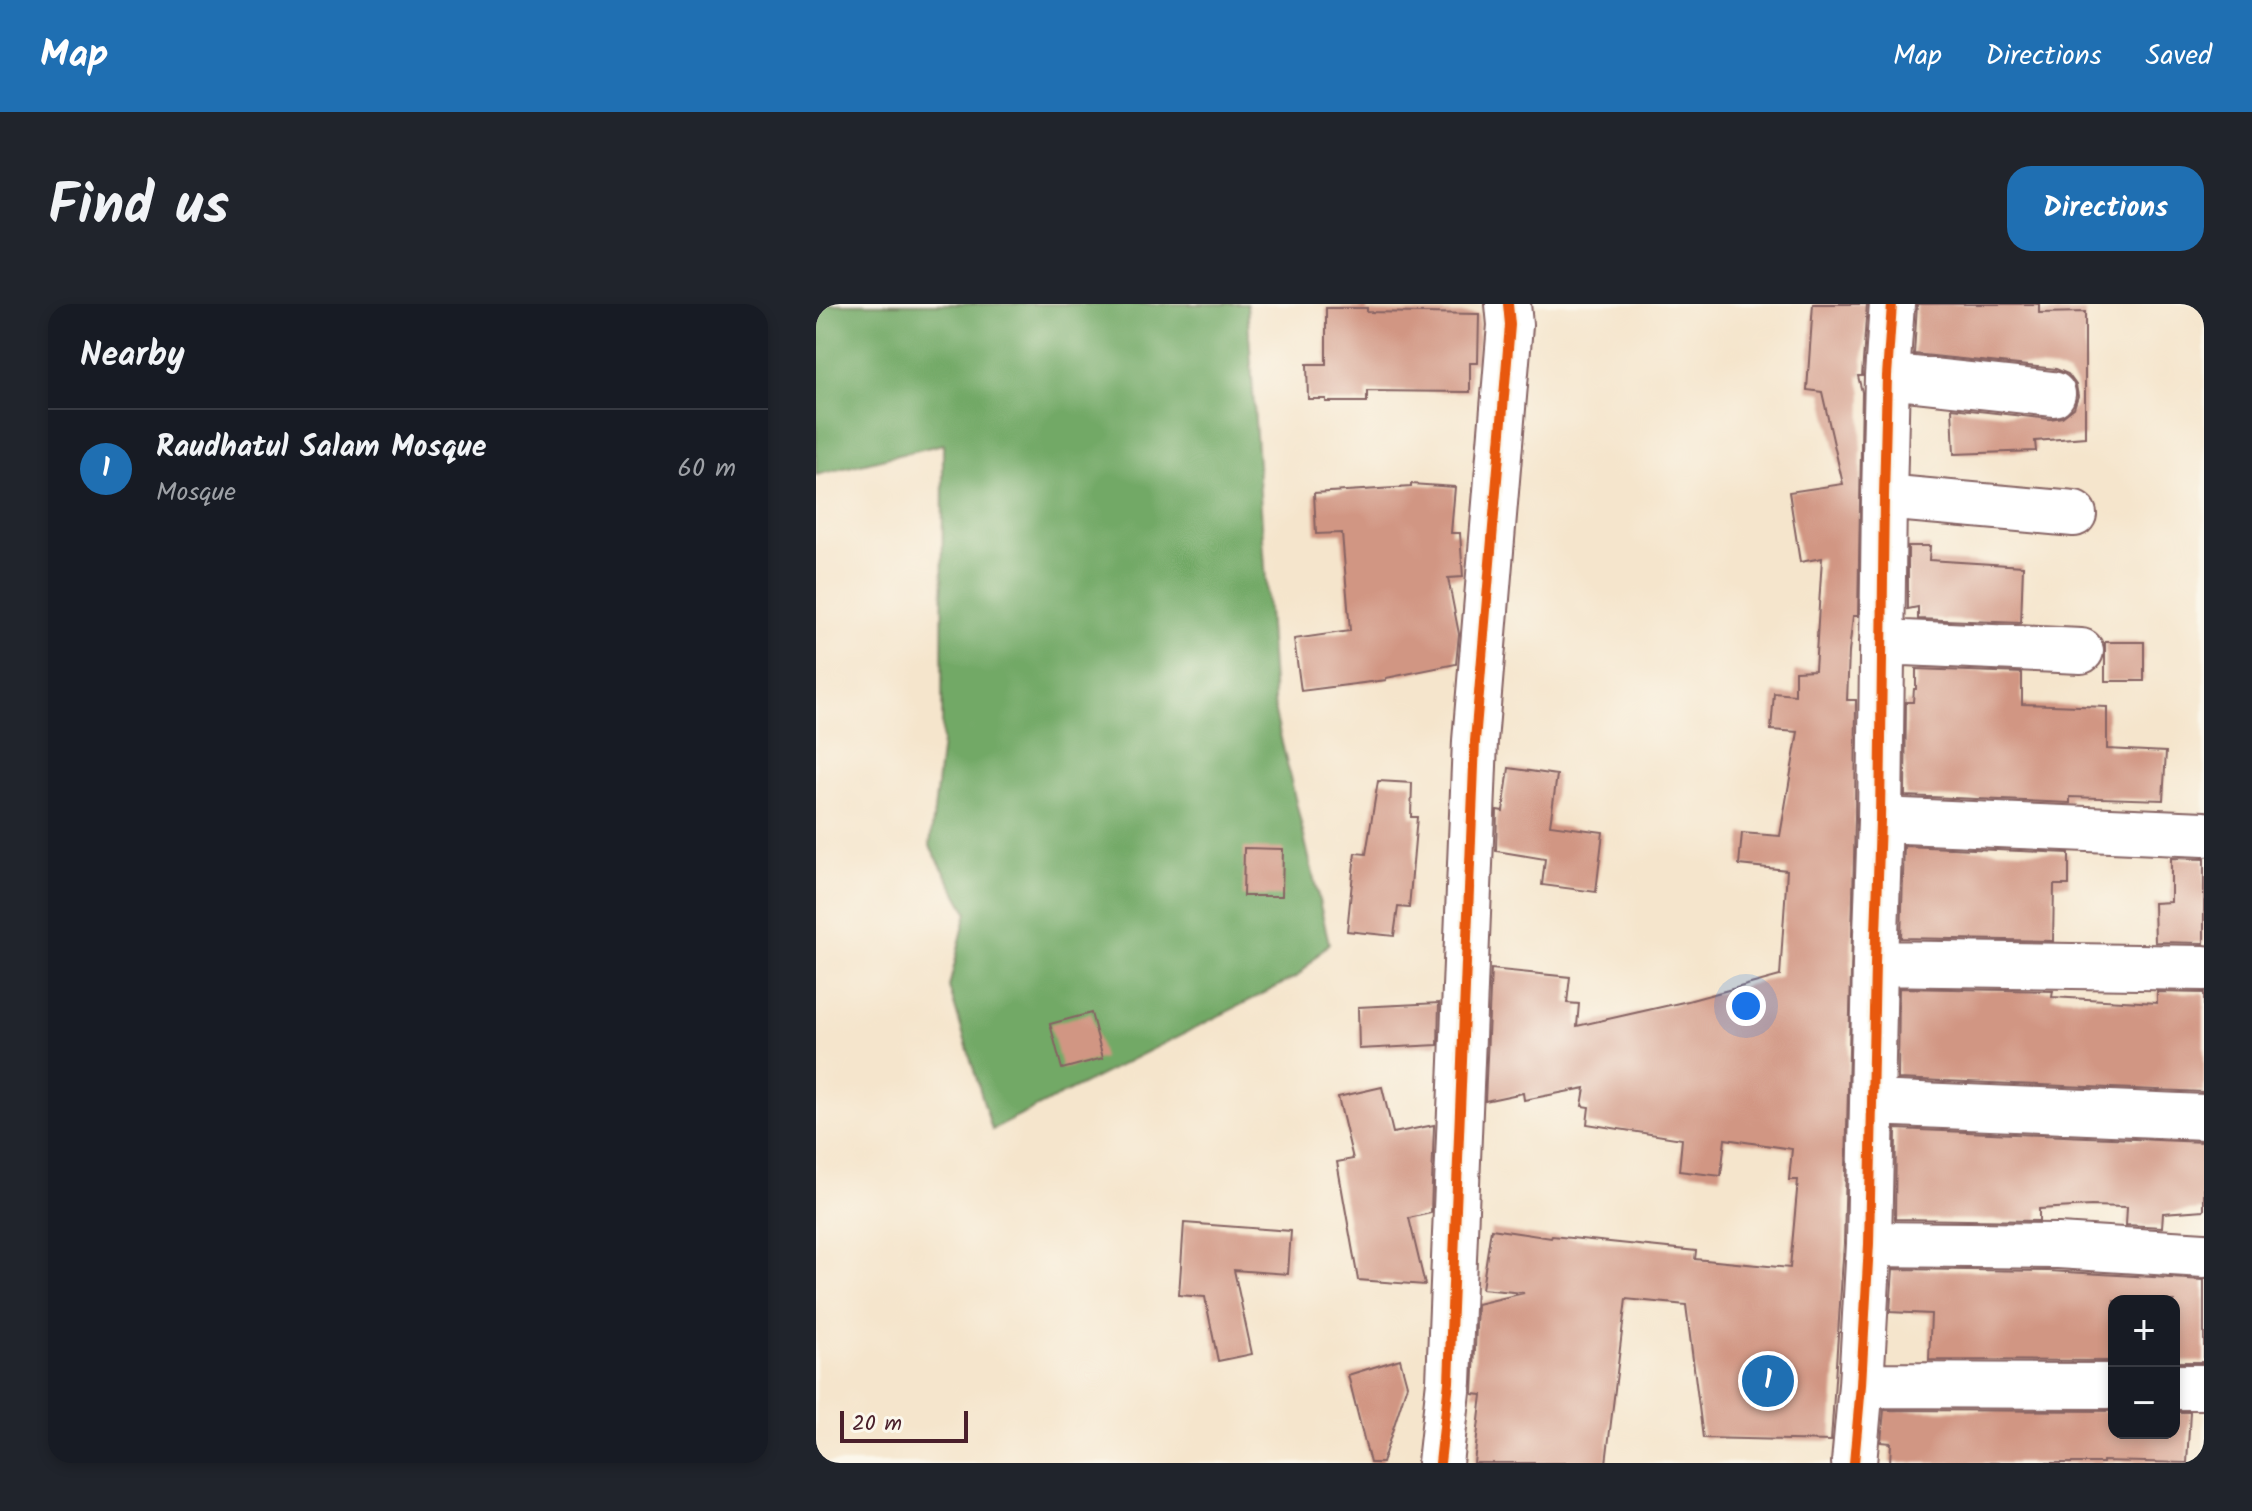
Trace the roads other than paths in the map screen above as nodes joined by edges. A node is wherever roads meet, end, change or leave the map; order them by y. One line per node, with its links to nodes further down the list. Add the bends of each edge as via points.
1 (1508, 304): 21 (street, via 1475,741 1450,1366)
2 (1892, 304): 3 (street)
3 (1887, 376): 4 (street); 5 (street)
4 (2053, 394)
5 (1884, 497): 6 (street); 7 (street)
6 (2074, 514)
7 (1882, 642): 8 (street); 9 (street)
8 (2081, 651)
9 (1880, 820): 10 (street); 11 (street)
10 (2204, 834)
11 (1875, 963): 12 (street); 13 (street)
12 (2204, 968)
13 (1873, 1103): 14 (street); 15 (street)
14 (2204, 1117)
15 (1869, 1244): 16 (street, via 2058,1246); 17 (street)
16 (2204, 1255)
17 (1861, 1385): 18 (street); 22 (street)
18 (2108, 1386)
19 (2180, 1387): 20 (street)
20 (2204, 1387)
21 (1440, 1463)
22 (1854, 1463)

